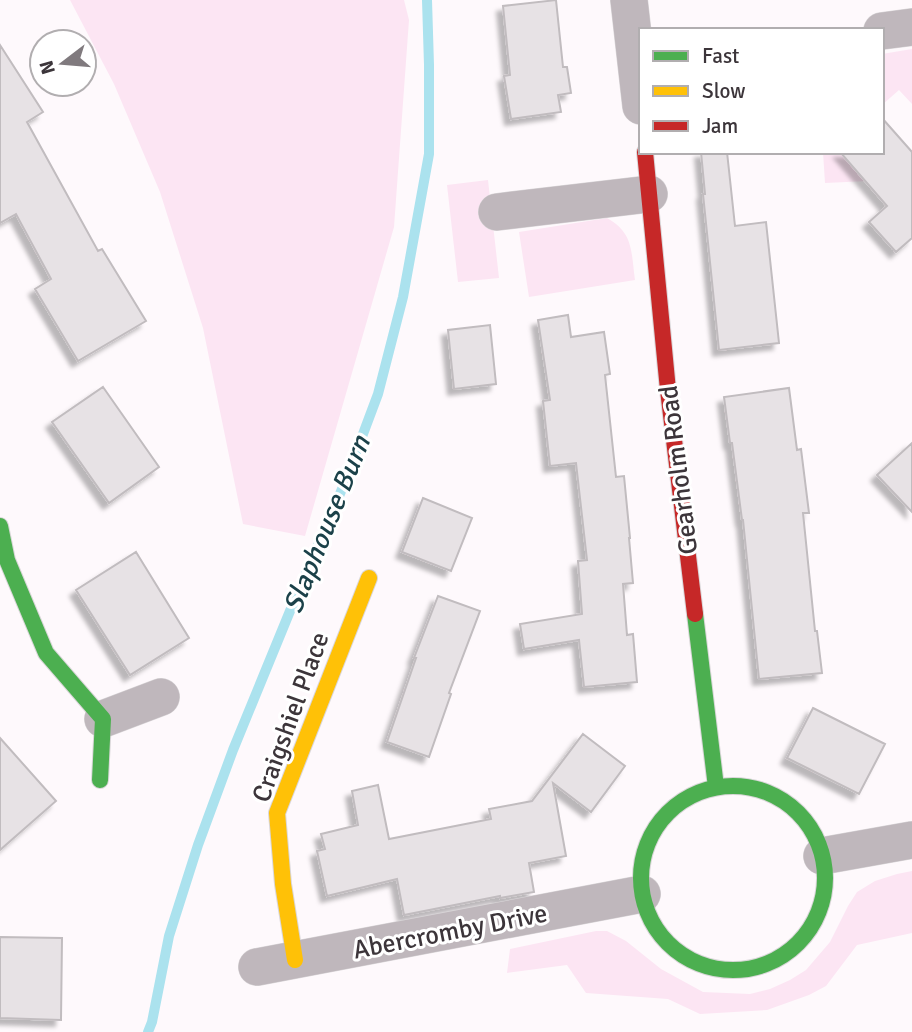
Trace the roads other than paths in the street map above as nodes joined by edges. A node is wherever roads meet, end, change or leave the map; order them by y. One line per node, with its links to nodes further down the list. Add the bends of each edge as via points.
1 (629, 0): 4 (street)
2 (912, 27): 3 (street)
3 (884, 31)
4 (639, 62)
5 (645, 154): 6 (street, Gearholm Road)
6 (649, 194): 7 (street); 13 (street, Gearholm Road)
7 (497, 212)
8 (0, 526): 11 (street, via 7,560 46,653)
9 (369, 578): 17 (street, Craigshiel Place, via 277,813 282,884)
10 (161, 697): 11 (street)
11 (103, 719): 12 (street)
12 (100, 780)
13 (716, 787): 15 (street, via 762,790 783,800 814,834); 16 (street, via 673,808 657,826 646,847)
14 (912, 841): 15 (street)
15 (822, 856): 16 (street, via 825,883 820,909 807,933 765,965 739,970 712,968 687,958 666,942 651,920)
16 (642, 894): 17 (street, Abercromby Drive)
17 (295, 960): 18 (street, Abercromby Drive)
18 (257, 967)

